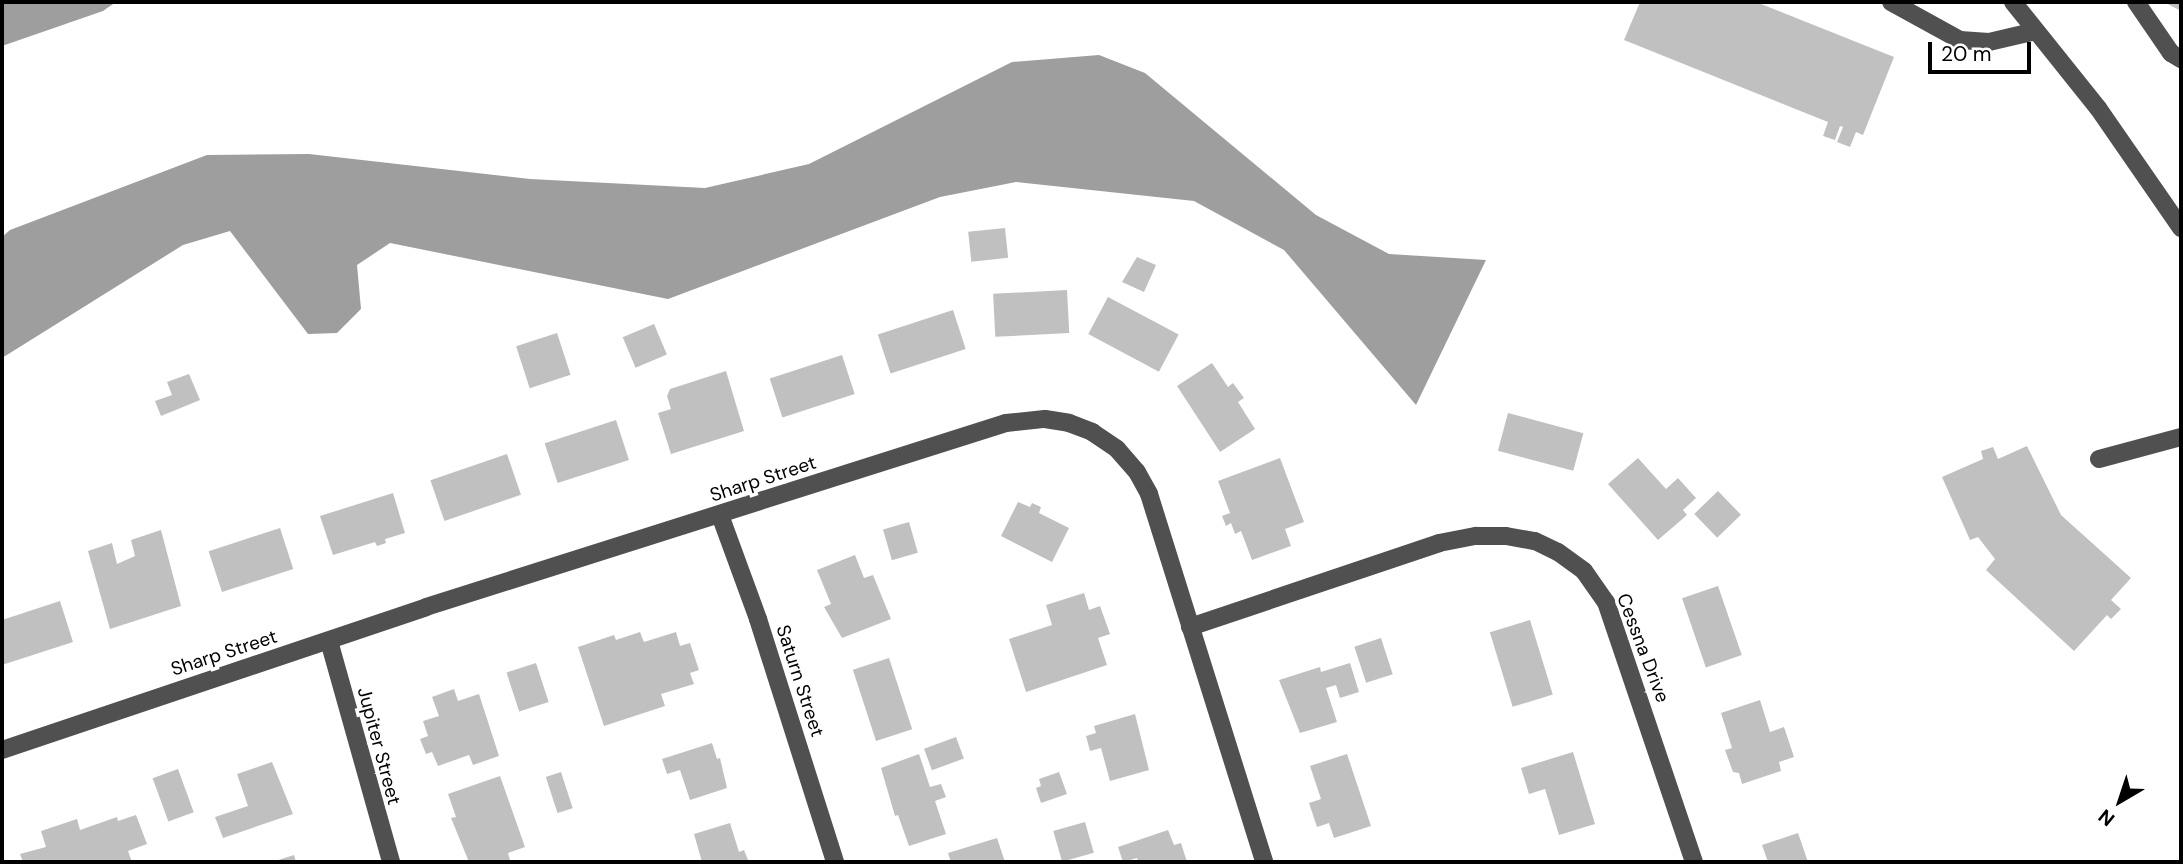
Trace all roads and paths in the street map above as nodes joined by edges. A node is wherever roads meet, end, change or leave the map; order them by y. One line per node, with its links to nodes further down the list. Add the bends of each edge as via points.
1 (1891, 2): 4 (street, via 1960,40 1989,42)
2 (2013, 2): 4 (street)
3 (2136, 2): 5 (street, via 2171,52)
4 (2036, 31): 6 (street, via 2112,127)
5 (2181, 59)
6 (2181, 228)
7 (2181, 437): 8 (street)
8 (2099, 459)
9 (720, 515): 10 (street, Sharp Street, via 1006,423 1045,419 1069,423 1117,449 1137,472 1149,494); 11 (street, Sharp Street); 14 (street, Saturn Street, via 758,618)
10 (1190, 627): 15 (street, Sharp Street); 16 (street, Cessna Drive, via 1439,543 1506,536 1547,546 1584,571 1606,602)
11 (328, 640): 12 (street, Sharp Street); 13 (street, Jupiter Street)
12 (2, 750)
13 (391, 862)
14 (835, 862)
15 (1264, 862)
16 (1694, 862)

